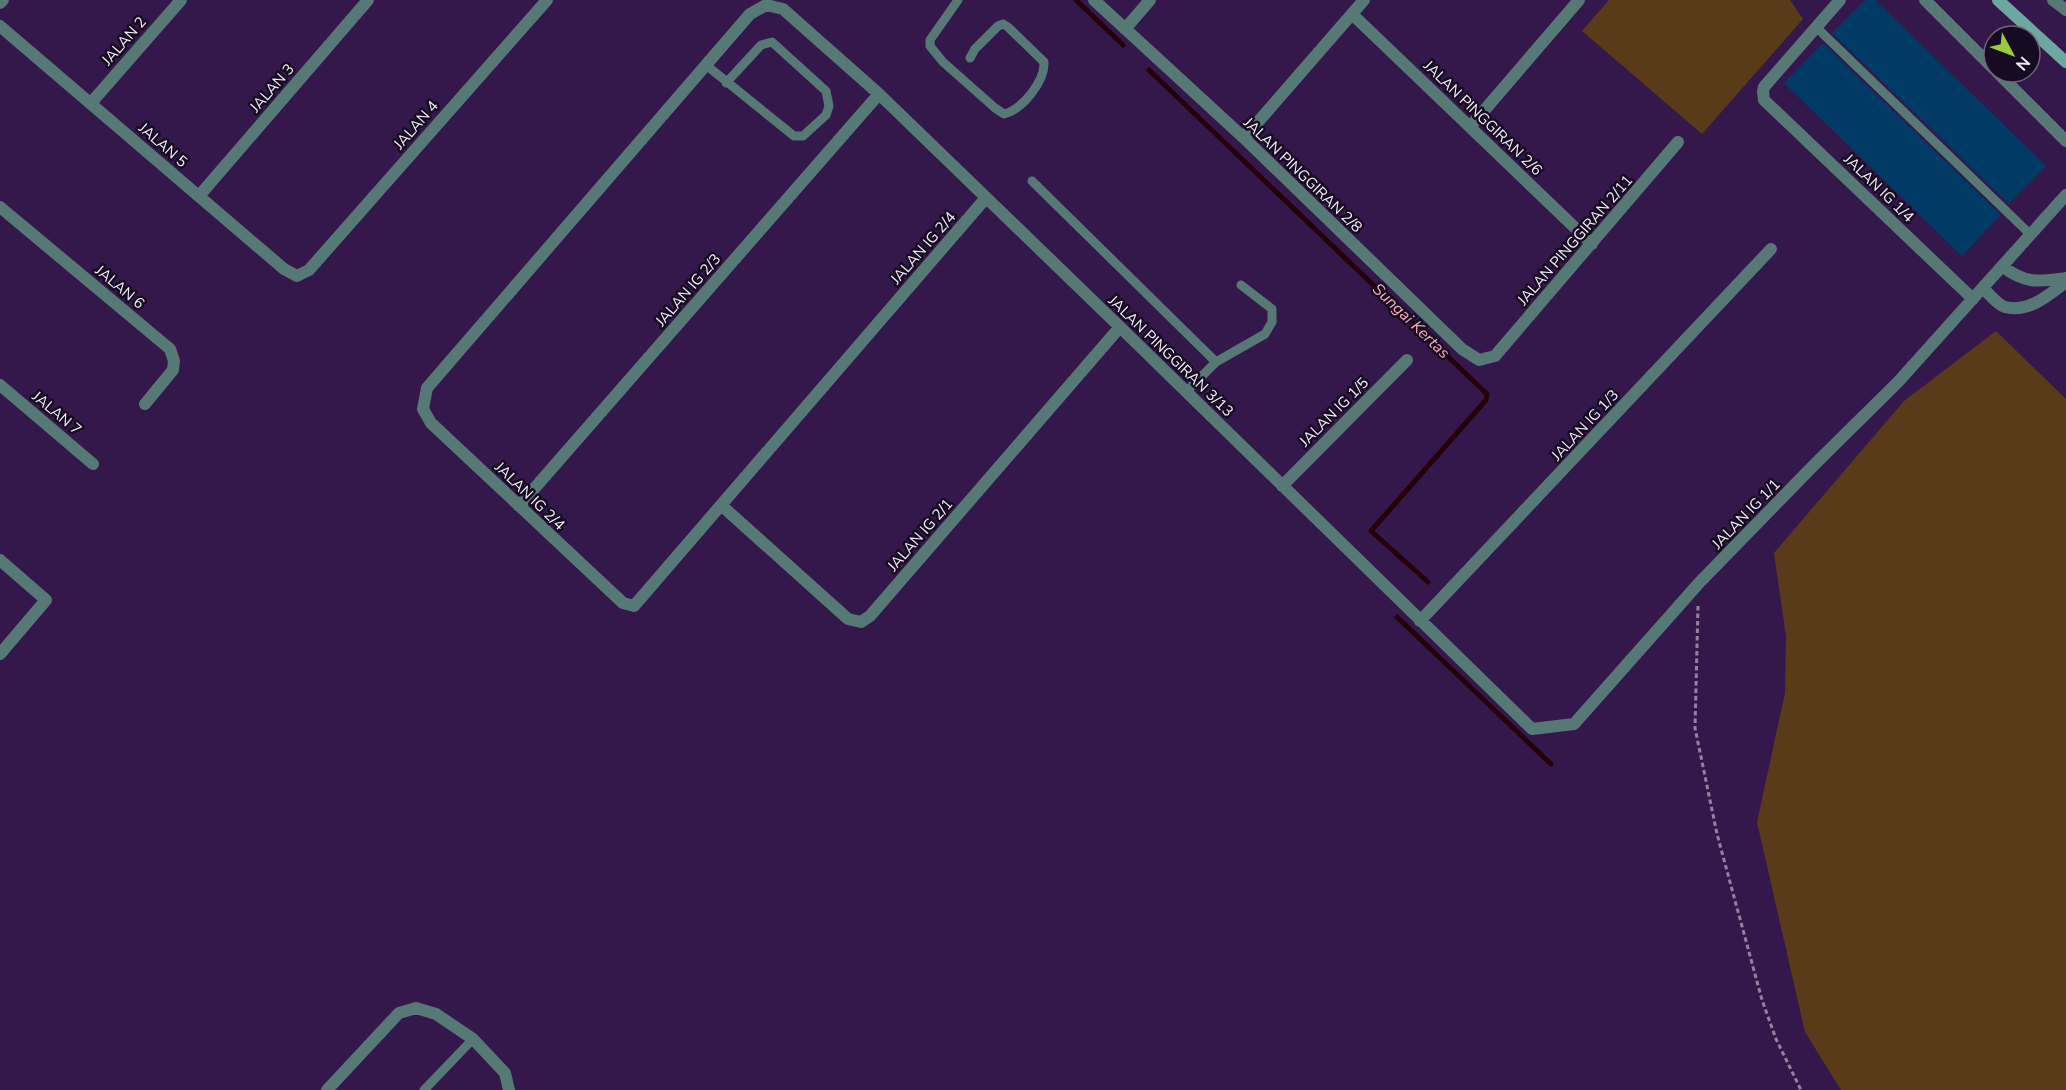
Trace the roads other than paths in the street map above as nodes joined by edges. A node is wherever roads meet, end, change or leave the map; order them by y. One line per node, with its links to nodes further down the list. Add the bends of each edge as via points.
1 (3, 0): 14 (street)
2 (181, 0): 28 (street, JALAN 2)
3 (368, 0): 35 (street, JALAN 3)
4 (547, 0): 42 (street, JALAN 4)
5 (958, 0): 21 (lane, via 930,40 930,46 995,108 1004,114 1010,112 1033,92 1045,68 1034,50 1003,24)
6 (1094, 0): 20 (street, JALAN PINGGIRAN 2/8)
7 (1150, 0): 20 (street)
8 (1365, 0): 17 (street)
9 (1579, 0): 29 (street)
10 (1840, 0): 19 (street)
11 (1925, 0): 22 (street)
12 (1998, 0): 23 (street)
13 (2053, 0): 16 (street)
14 (0, 3)
15 (783, 9): 24 (street, JALAN IG 2/4, via 766,5 750,14); 27 (street, JALAN PINGGIRAN 3/13)
16 (2066, 10)
17 (1352, 14): 29 (street, JALAN PINGGIRAN 2/6); 30 (street)
18 (0, 26): 28 (street, JALAN 5)
19 (1817, 28): 38 (lane); 46 (street, JALAN IG 1/4, via 1764,87 1764,100)
20 (1125, 29): 30 (street, JALAN PINGGIRAN 2/8)
21 (970, 58)
22 (1982, 58)
23 (2066, 62)
24 (706, 65): 25 (lane); 57 (street, JALAN IG 2/4, via 427,388 423,409 431,423)
25 (726, 83): 25 (lane, via 794,136 803,136 826,115 829,106 826,91 772,42 761,45)
26 (2008, 84): 31 (street)
27 (879, 94): 36 (street, JALAN PINGGIRAN 3/13); 57 (street, JALAN IG 2/3)
28 (91, 103): 35 (street, JALAN 5)
29 (1470, 127): 39 (street, JALAN PINGGIRAN 2/6)
30 (1244, 138): 48 (street, JALAN PINGGIRAN 2/8, via 1462,349 1479,360)
31 (2066, 141)
32 (1678, 142): 39 (street, JALAN PINGGIRAN 2/11)
33 (1032, 182): 50 (lane)
34 (2066, 195): 38 (street, JALAN IG 1/1)
35 (200, 196): 42 (street, JALAN 5, via 284,269 297,276)
36 (985, 199): 47 (street, JALAN PINGGIRAN 3/13); 56 (street, JALAN IG 2/4)
37 (0, 207): 53 (street, JALAN 6, via 170,349 173,370)
38 (2031, 235): 41 (street, JALAN IG 1/1)
39 (1592, 244): 48 (street, JALAN PINGGIRAN 2/11)
40 (1771, 249): 59 (street, JALAN IG 1/3)
41 (2002, 266): 43 (street, via 2026,281); 45 (street, JALAN IG 1/1)
42 (309, 270)
43 (2066, 280): 45 (street, via 2044,299 2024,308 2004,307)
44 (1241, 285): 50 (lane, via 1272,309 1272,322 1265,334)
45 (1983, 288): 46 (street, JALAN IG 1/1)
46 (1973, 299): 61 (street, JALAN IG 1/1, via 1898,382 1699,583 1574,724)
47 (1120, 327): 52 (street, JALAN PINGGIRAN 3/13); 56 (street, JALAN IG 2/1, via 861,622 848,619)
48 (1495, 356)
49 (1407, 360): 55 (street, JALAN IG 1/5)
50 (1216, 362): 52 (lane)
51 (0, 385): 54 (street, JALAN 7)
52 (1186, 392): 55 (street, JALAN PINGGIRAN 3/13)
53 (145, 404)
54 (93, 464)
55 (1282, 486): 59 (street, JALAN PINGGIRAN 3/13)
56 (721, 505): 57 (street, JALAN IG 2/4, via 634,606 623,603)
57 (519, 506)
58 (0, 560): 60 (street, via 46,600)
59 (1420, 621): 61 (street, JALAN PINGGIRAN 3/13)
60 (0, 654)
61 (1532, 729)
62 (473, 1039): 63 (street, via 436,1014 416,1008 399,1013); 64 (lane); 65 (street, via 505,1073)
63 (327, 1090)
64 (424, 1090)
65 (508, 1090)

